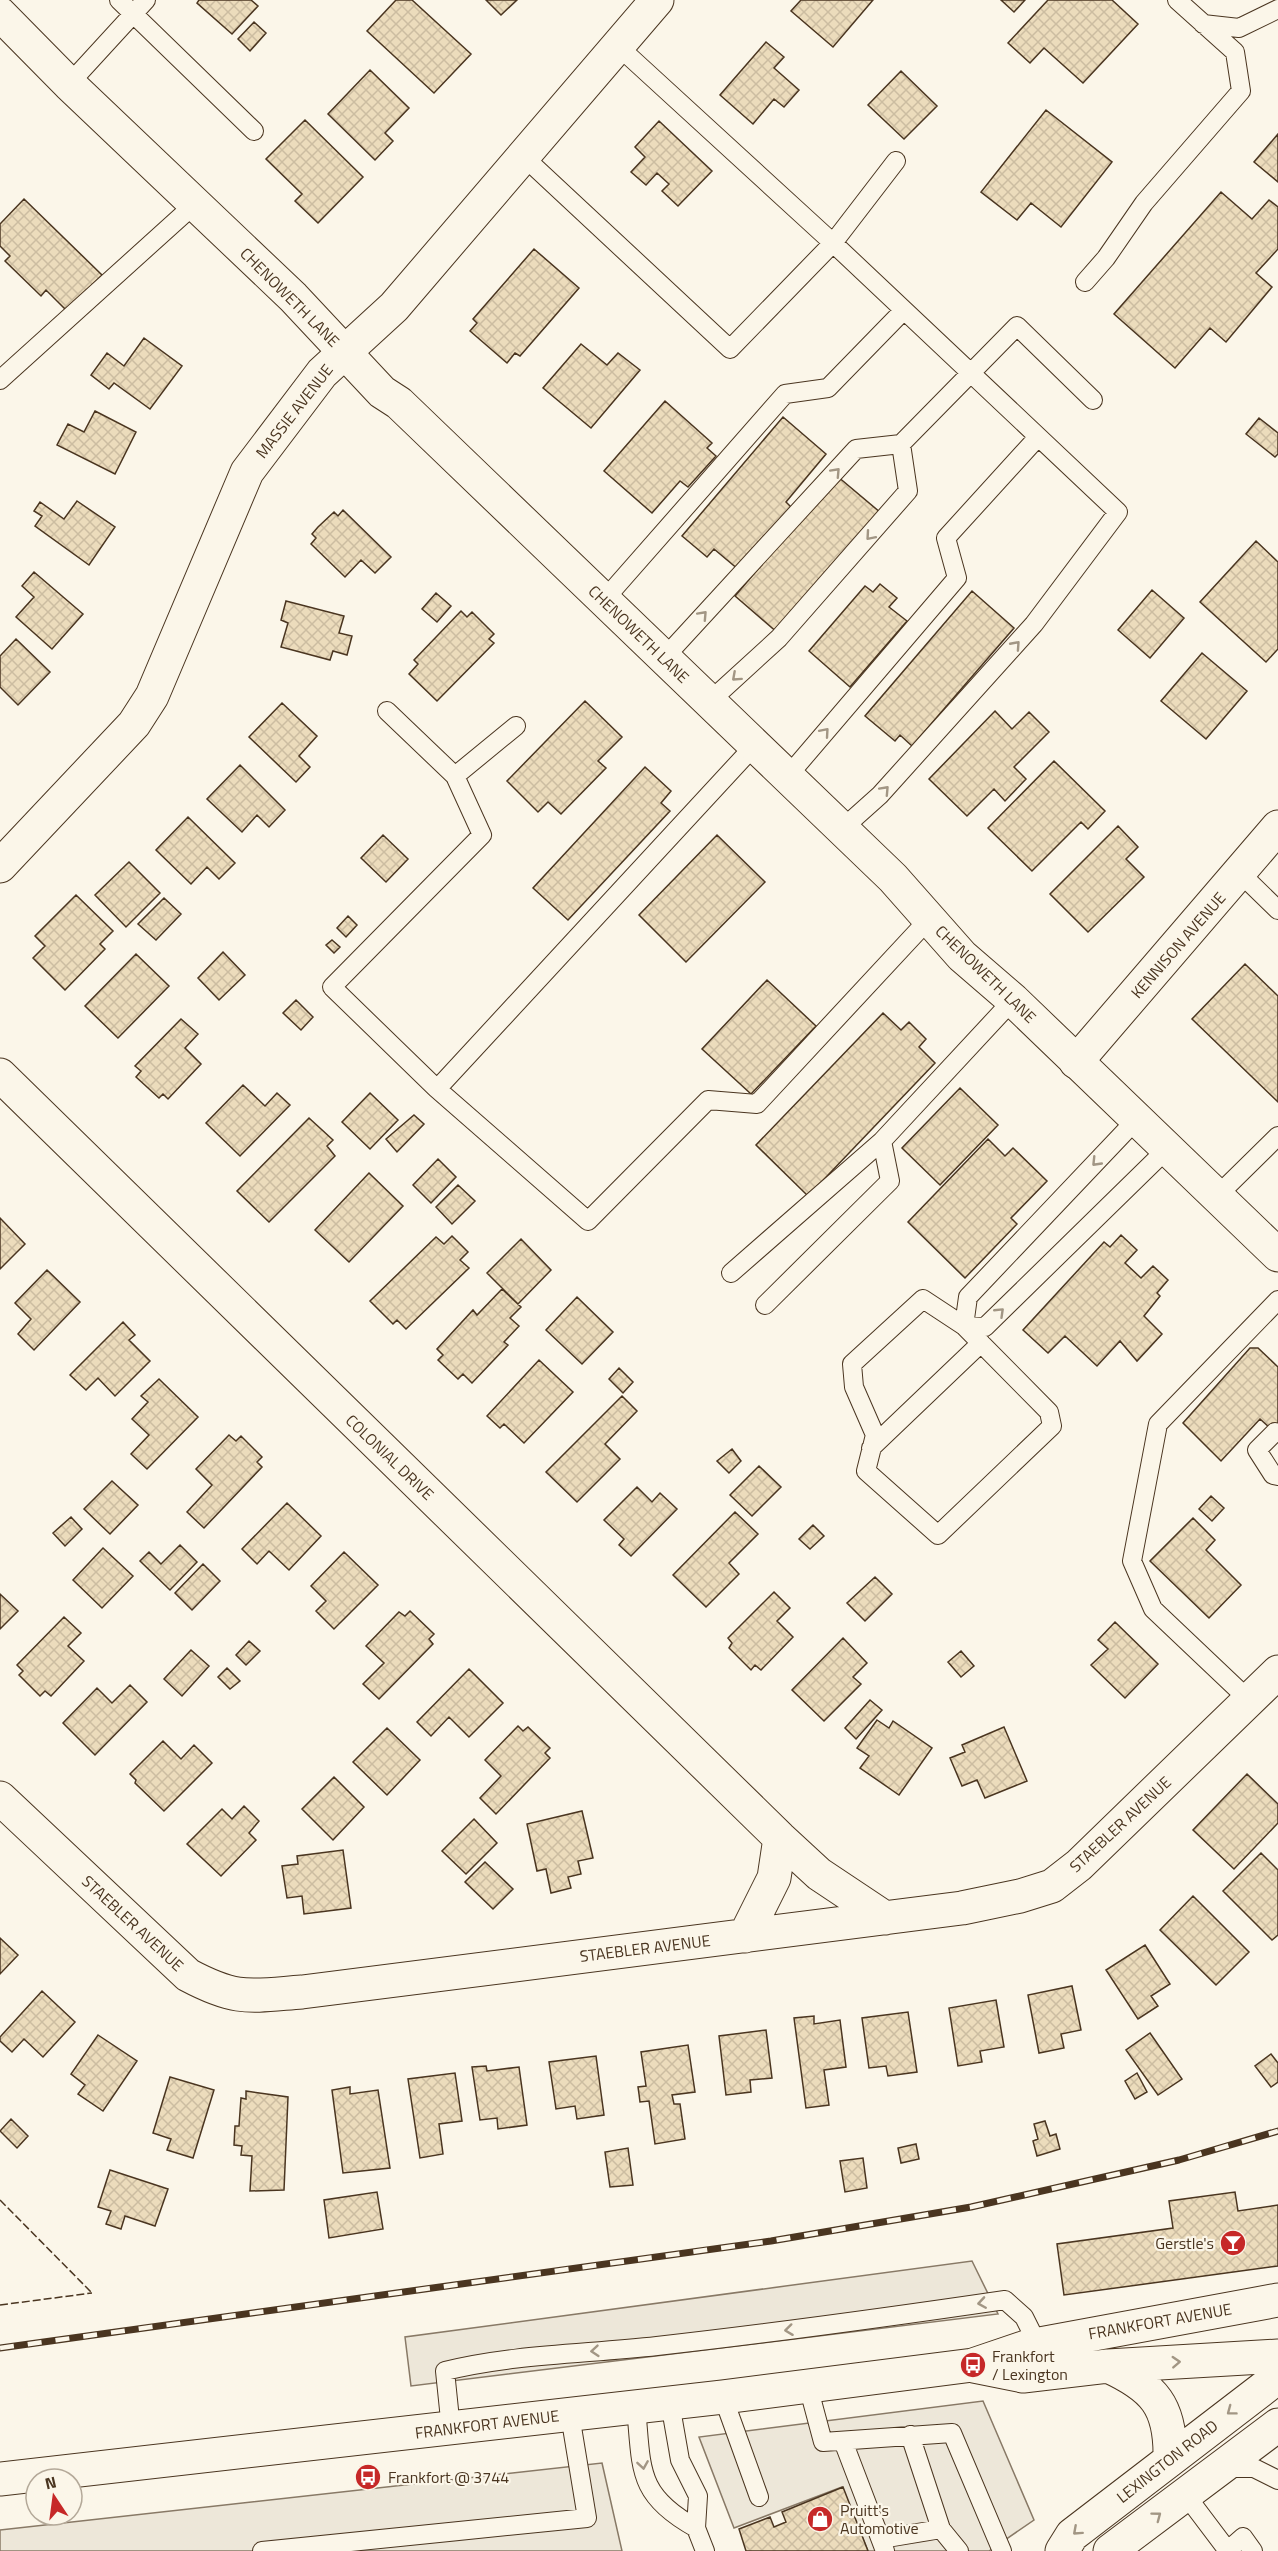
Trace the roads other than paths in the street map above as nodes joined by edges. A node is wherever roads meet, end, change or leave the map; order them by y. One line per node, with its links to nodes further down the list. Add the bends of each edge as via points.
1 (119, 0): 7 (lane)
2 (146, 0): 7 (lane)
3 (657, 0): 9 (street, MASSIE AVENUE)
4 (1177, 0): 8 (lane)
5 (1278, 9): 8 (lane, via 1239,28)
6 (0, 14): 10 (street, CHENOWETH LANE)
7 (133, 14): 10 (lane); 11 (lane)
8 (1203, 24): 16 (lane, via 1235,52 1241,91 1144,203)
9 (618, 46): 12 (street, MASSIE AVENUE); 15 (lane)
10 (69, 84): 14 (street, CHENOWETH LANE)
11 (254, 131)
12 (523, 156): 15 (lane, via 730,349); 18 (street, MASSIE AVENUE, via 394,307)
13 (896, 161): 15 (lane)
14 (196, 203): 18 (street, CHENOWETH LANE); 20 (lane)
15 (833, 243): 17 (lane)
16 (1085, 282)
17 (904, 310): 19 (lane); 24 (lane, via 828,388 786,394)
18 (344, 351): 24 (street, CHENOWETH LANE, via 382,392 399,403); 34 (street, MASSIE AVENUE, via 322,373 247,472 152,696 134,724)
19 (971, 374): 21 (lane, via 1017,326); 22 (lane); 23 (lane)
20 (0, 380)
21 (1093, 400)
22 (1038, 437): 31 (lane, one-way to 22, via 957,578 946,538); 33 (lane, one-way to 22, via 880,795 1035,624 1118,512)
23 (901, 444): 25 (lane, one-way to 23, via 856,449); 26 (lane, one-way to 26, via 908,491 779,639)
24 (604, 600): 25 (street, CHENOWETH LANE)
25 (664, 658): 26 (street, CHENOWETH LANE)
26 (709, 702): 29 (street, CHENOWETH LANE)
27 (387, 711): 30 (lane)
28 (516, 726): 30 (lane)
29 (754, 745): 31 (street, CHENOWETH LANE); 41 (lane)
30 (456, 776): 41 (lane, via 482,835 332,987)
31 (787, 777): 33 (street, CHENOWETH LANE)
32 (1278, 827): 35 (street, KENNISON AVENUE)
33 (842, 829): 37 (street, CHENOWETH LANE)
34 (0, 866)
35 (1240, 873): 36 (lane); 39 (street, KENNISON AVENUE)
36 (1278, 910)
37 (929, 919): 38 (street, CHENOWETH LANE, via 962,956); 41 (lane, via 757,1104 708,1100 588,1221)
38 (1013, 1000): 39 (street, CHENOWETH LANE); 44 (lane)
39 (1076, 1062): 42 (street, CHENOWETH LANE)
40 (0, 1075): 59 (street, COLONIAL DRIVE)
41 (437, 1089)
42 (1137, 1120): 45 (street, CHENOWETH LANE); 51 (lane, one-way to 51, via 968,1297)
43 (1278, 1136): 46 (lane)
44 (882, 1141): 48 (lane); 50 (lane, via 890,1182)
45 (1167, 1149): 46 (street, CHENOWETH LANE); 51 (lane, one-way to 45, via 985,1327)
46 (1217, 1196): 47 (street, CHENOWETH LANE)
47 (1278, 1255)
48 (731, 1273)
49 (1278, 1300): 57 (lane, via 1158,1424 1132,1562 1154,1609)
50 (765, 1305)
51 (964, 1326): 52 (lane); 54 (lane, via 923,1299 852,1364 854,1387 875,1434)
52 (981, 1343): 54 (lane); 54 (lane, via 1049,1412 1052,1426 938,1535 866,1471)
53 (1275, 1432): 55 (lane, via 1257,1450)
54 (871, 1448)
55 (1275, 1475)
56 (1278, 1672): 57 (street, STAEBLER AVENUE)
57 (1250, 1701): 60 (street, STAEBLER AVENUE, via 1079,1865 1052,1886 962,1908)
58 (0, 1797): 61 (street, STAEBLER AVENUE, via 188,1975 219,1992 243,1996 302,1992)
59 (780, 1838): 60 (street, COLONIAL DRIVE, via 819,1874); 61 (street, via 774,1878)
60 (885, 1918): 61 (street, STAEBLER AVENUE)
61 (745, 1936)
62 (1278, 2300): 63 (street, FRANKFORT AVENUE)
63 (1038, 2345): 65 (street, FRANKFORT AVENUE); 74 (lane, one-way to 74, via 1024,2317 1005,2300 666,2345 487,2361 445,2372)
64 (1278, 2356): 66 (street, FRANKFORT AVENUE, one-way to 64)
65 (973, 2365): 66 (street, FRANKFORT AVENUE, via 1023,2376); 68 (street, FRANKFORT AVENUE)
66 (1108, 2366): 77 (street, via 1141,2383 1156,2398 1171,2432)
67 (1278, 2377): 77 (street, LEXINGTON ROAD, one-way to 77)
68 (808, 2386): 69 (street, FRANKFORT AVENUE); 76 (lane, via 824,2442)
69 (723, 2397): 70 (street, FRANKFORT AVENUE); 82 (lane)
70 (670, 2403): 71 (street, FRANKFORT AVENUE); 83 (lane, via 680,2460 698,2496)
71 (636, 2407): 72 (street, FRANKFORT AVENUE); 83 (lane, one-way to 83, via 645,2484 668,2513)
72 (570, 2415): 74 (street, FRANKFORT AVENUE); 86 (lane, via 587,2518)
73 (1278, 2426): 78 (street)
74 (451, 2428): 79 (street, FRANKFORT AVENUE)
75 (910, 2435): 76 (lane); 84 (lane); 89 (lane, via 952,2433)
76 (843, 2441): 85 (lane)
77 (1170, 2458): 90 (street, LEXINGTON ROAD, one-way to 90, via 1072,2535)
78 (1220, 2468): 80 (lane, via 1254,2468); 81 (street)
79 (0, 2480)
80 (1278, 2480)
81 (1185, 2494): 91 (street, one-way to 81); 92 (lane)
82 (759, 2498)
83 (696, 2528): 87 (lane)
84 (941, 2529): 85 (lane); 88 (lane)
85 (883, 2545)
86 (262, 2551)
87 (705, 2551)
88 (959, 2551)
89 (1002, 2551)
90 (1062, 2551)
91 (1110, 2551)
92 (1228, 2551): 93 (lane, via 1243,2537)
93 (1254, 2551)

